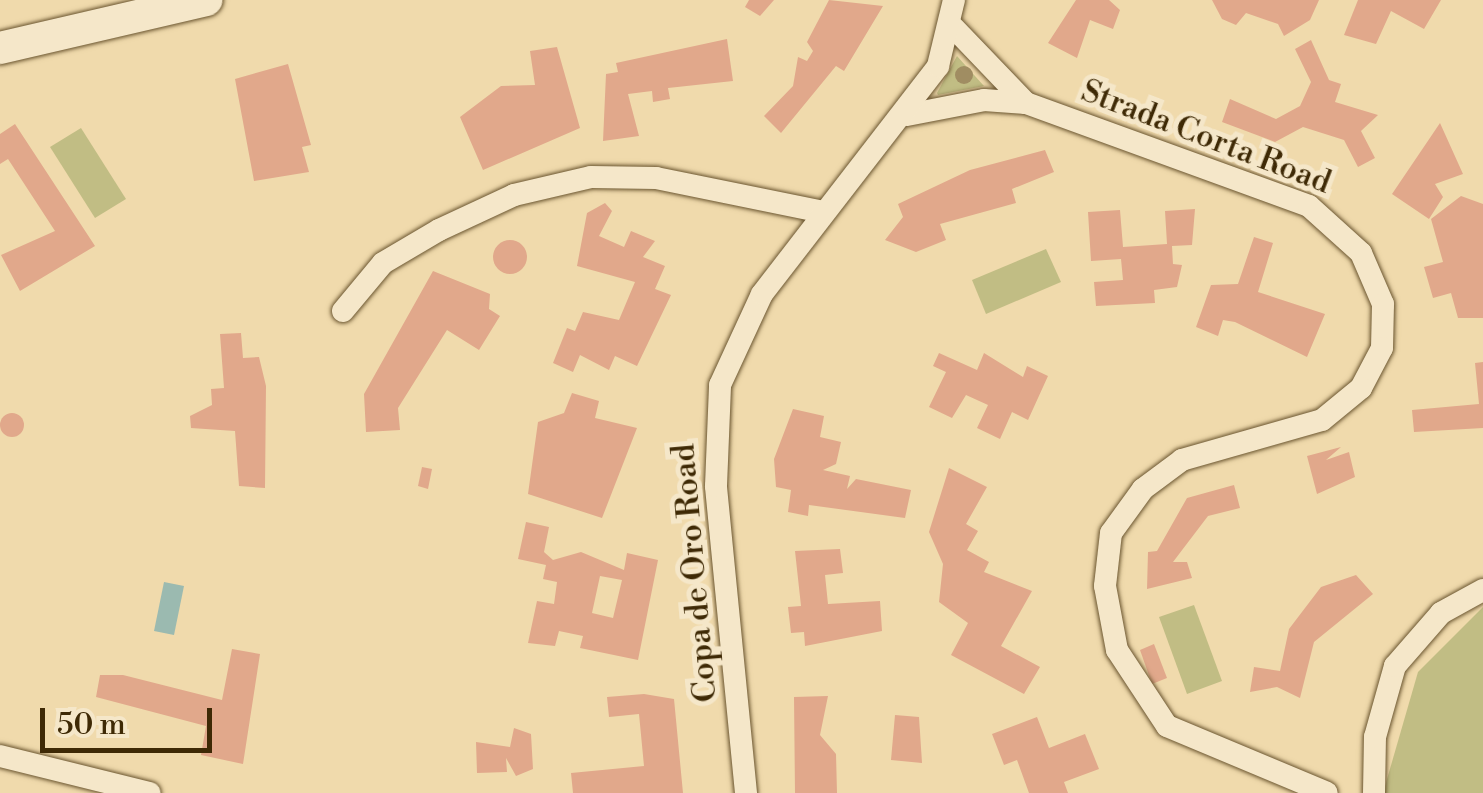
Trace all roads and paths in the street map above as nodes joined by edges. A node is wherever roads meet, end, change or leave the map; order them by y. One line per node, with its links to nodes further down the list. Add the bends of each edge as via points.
1 (206, 0): 4 (main road)
2 (954, 0): 3 (street, Copa de Oro Road)
3 (954, 28): 5 (street, Strada Corta Road); 6 (street, Copa de Oro Road)
4 (0, 48)
5 (1026, 103): 6 (street, Strada Corta Road, via 984,100); 13 (street, Strada Corta Road, via 1309,206 1361,253 1382,304 1382,348 1361,388 1322,420 1182,460 1143,489 1112,533 1104,586 1117,650 1167,726)
6 (906, 115): 7 (street, Copa de Oro Road)
7 (823, 212): 8 (street, via 656,178 592,178 514,195 438,230 384,264); 12 (street, Copa de Oro Road, via 762,294 720,385 716,486)
8 (342, 311)
9 (1483, 590): 14 (street, via 1441,613 1395,666 1376,737)
10 (0, 756): 11 (street)
11 (148, 793)
12 (746, 793)
13 (1327, 793)
14 (1374, 793)

